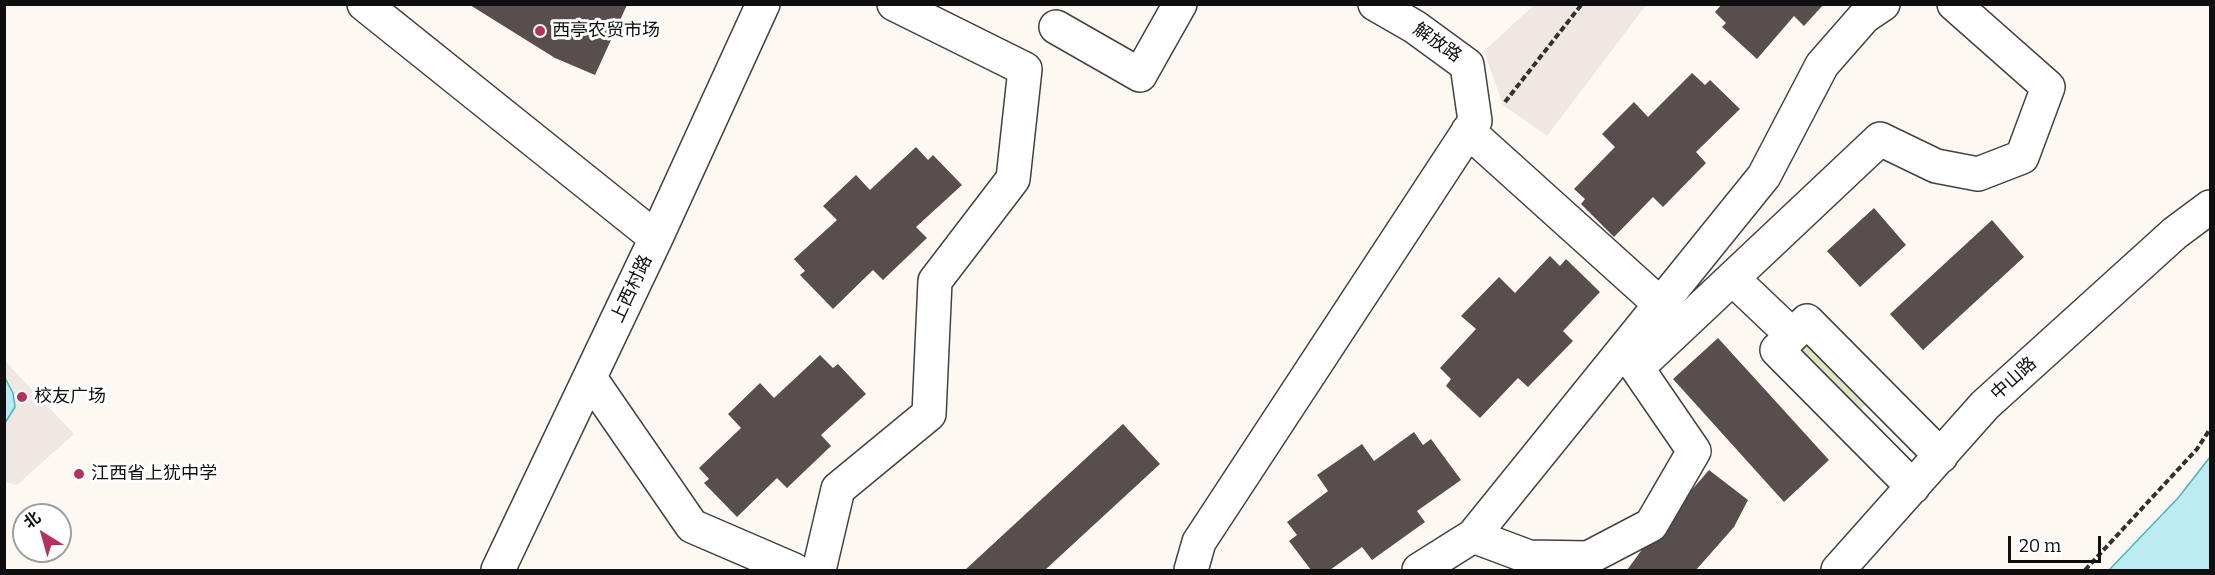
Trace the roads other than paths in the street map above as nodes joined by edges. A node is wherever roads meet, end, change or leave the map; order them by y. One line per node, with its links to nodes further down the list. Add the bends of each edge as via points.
1 (364, 4): 11 (street)
2 (763, 4): 11 (street, 上西村路)
3 (894, 4): 21 (street, via 1025,69 1013,179 935,281 929,414 838,489)
4 (1180, 4): 8 (street, via 1140,75)
5 (1375, 4): 9 (street, 解放路, via 1467,65 1475,121)
6 (1883, 4): 13 (street, via 1864,17 1822,65 1764,176)
7 (1954, 4): 12 (street, via 2048,87 2022,156 1978,174 1936,165 1880,139)
8 (1056, 27)
9 (1468, 131): 13 (street); 22 (street, via 1199,542)
10 (2211, 207): 16 (street, 中山路, via 2175,233 1985,405)
11 (656, 238): 15 (street, 上西村路)
12 (1733, 279): 14 (street); 18 (street, via 1636,368 1694,450 1651,525 1588,558 1529,557)
13 (1660, 304): 18 (street)
14 (1791, 335): 16 (street, via 1807,321); 17 (street, via 1777,350)
15 (590, 378): 19 (street, 上西村路); 20 (street, via 692,526)
16 (1941, 456): 17 (street, 中山路)
17 (1913, 487): 24 (street, 中山路)
18 (1473, 536): 23 (street)
19 (498, 570)
20 (794, 570)
21 (819, 570)
22 (1191, 570)
23 (1419, 570)
24 (1838, 570)

